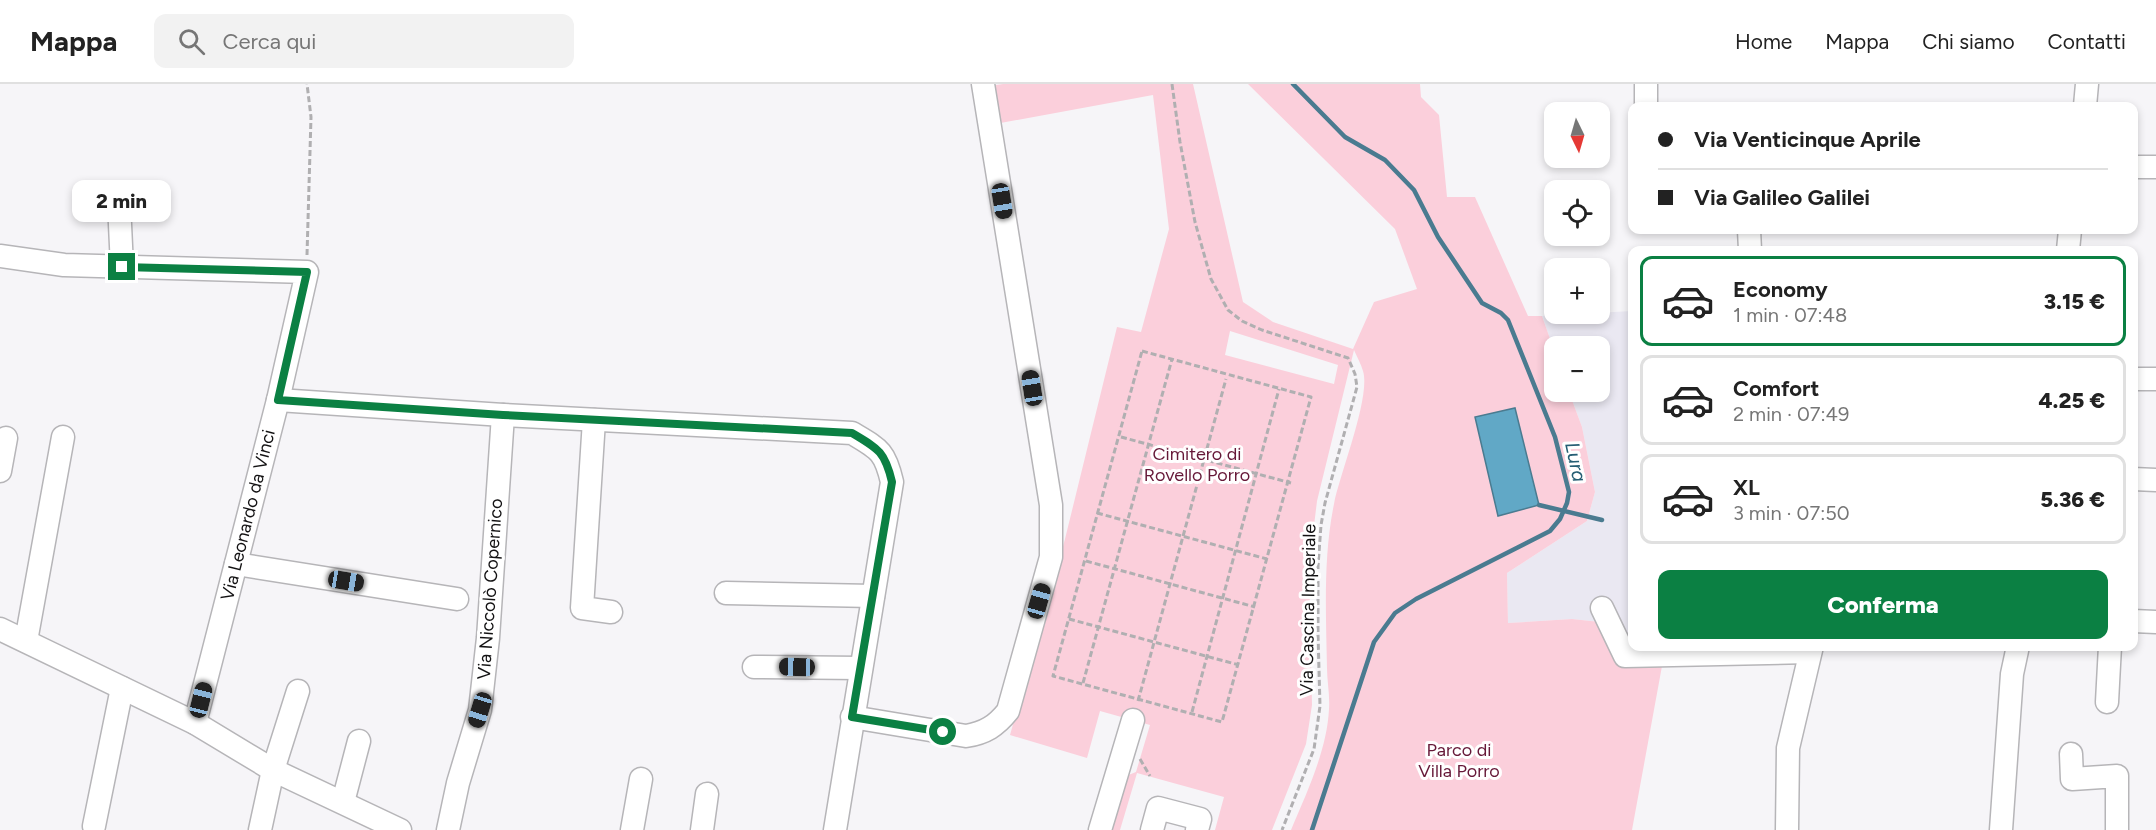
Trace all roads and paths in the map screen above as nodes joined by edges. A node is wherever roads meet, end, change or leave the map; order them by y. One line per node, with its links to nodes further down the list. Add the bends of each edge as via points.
1 (307, 84): 13 (path, via 311,117)
2 (983, 84): 69 (street, via 1058,537 1008,711 1001,720 985,731 966,736)
3 (1172, 84): 87 (path, Via Cascina Imperiale, via 1195,222 1211,279 1228,310 1262,330 1348,358 1357,387 1321,525 1320,706 1314,749)
4 (1646, 84): 6 (street)
5 (2088, 84): 7 (street)
6 (1646, 102)
7 (2086, 102)
8 (2138, 167): 9 (street)
9 (2156, 167)
10 (119, 203): 12 (street)
11 (0, 256): 12 (street, via 64,266)
12 (122, 267): 13 (street)
13 (307, 272): 19 (street, Via Leonardo da Vinci)
14 (1172, 359): 25 (path); 31 (path, via 1311,397); 32 (path, via 1142,351)
15 (1226, 379): 26 (path)
16 (2138, 379): 17 (street)
17 (2156, 379)
18 (1279, 389): 28 (path)
19 (278, 400): 20 (street); 38 (street, Via Leonardo da Vinci)
20 (503, 415): 21 (street); 80 (street, Via Niccolò Copernico, via 480,710)
21 (594, 420): 42 (street, via 852,433 874,446 887,460 892,482); 47 (street, via 582,608)
22 (63, 437): 53 (street)
23 (1121, 437): 25 (path)
24 (6, 438): 27 (street)
25 (1149, 444): 26 (path); 33 (path)
26 (1204, 459): 28 (path); 34 (path)
27 (0, 471)
28 (1256, 474): 31 (path); 35 (path)
29 (2138, 479): 30 (street)
30 (2156, 480)
31 (1289, 483): 45 (path)
32 (1097, 513): 33 (path); 67 (path, via 1053,676)
33 (1128, 521): 34 (path); 39 (path)
34 (1183, 536): 35 (path); 40 (path)
35 (1236, 551): 36 (path); 43 (path)
36 (1267, 559)
37 (1086, 561): 39 (path)
38 (236, 564): 44 (street); 70 (street, Via Leonardo da Vinci)
39 (1114, 569): 40 (path); 51 (path)
40 (1170, 584): 43 (path); 54 (path)
41 (726, 592): 42 (street)
42 (873, 596): 62 (street)
43 (1223, 598): 45 (path); 59 (path)
44 (457, 599)
45 (1255, 607): 60 (path)
46 (1602, 608): 55 (street, via 1625,657)
47 (611, 612)
48 (1069, 619): 51 (path)
49 (2138, 621): 50 (street)
50 (2156, 622)
51 (1099, 627): 54 (path); 63 (path)
52 (0, 629): 53 (street)
53 (26, 641): 64 (street)
54 (1154, 642): 59 (path); 67 (path)
55 (1764, 651)
56 (1811, 651): 88 (street, via 1788,748)
57 (2017, 651): 89 (street)
58 (2109, 651): 66 (street)
59 (1208, 656): 60 (path); 68 (path)
60 (1239, 665): 67 (path, via 1222,722)
61 (754, 667): 62 (street)
62 (861, 668): 69 (street)
63 (1083, 683)
64 (122, 688): 70 (street); 77 (street)
65 (298, 691): 73 (street)
66 (2107, 702)
67 (1136, 708): 84 (street)
68 (1192, 712)
69 (852, 717): 83 (street)
70 (195, 723): 73 (street)
71 (359, 741): 76 (street)
72 (2071, 754): 90 (street, via 2073,779 2117,777)
73 (273, 770): 76 (street); 78 (street)
74 (641, 779): 81 (street)
75 (707, 794): 82 (street)
76 (343, 802): 79 (street)
77 (94, 826)
78 (260, 830)
79 (400, 830)
80 (448, 830)
81 (632, 830)
82 (702, 830)
83 (835, 830)
84 (1100, 830)
85 (1152, 830): 86 (street, via 1158,808 1200,819)
86 (1197, 830)
87 (1282, 830)
88 (1787, 830)
89 (2001, 830)
90 (2117, 830)

